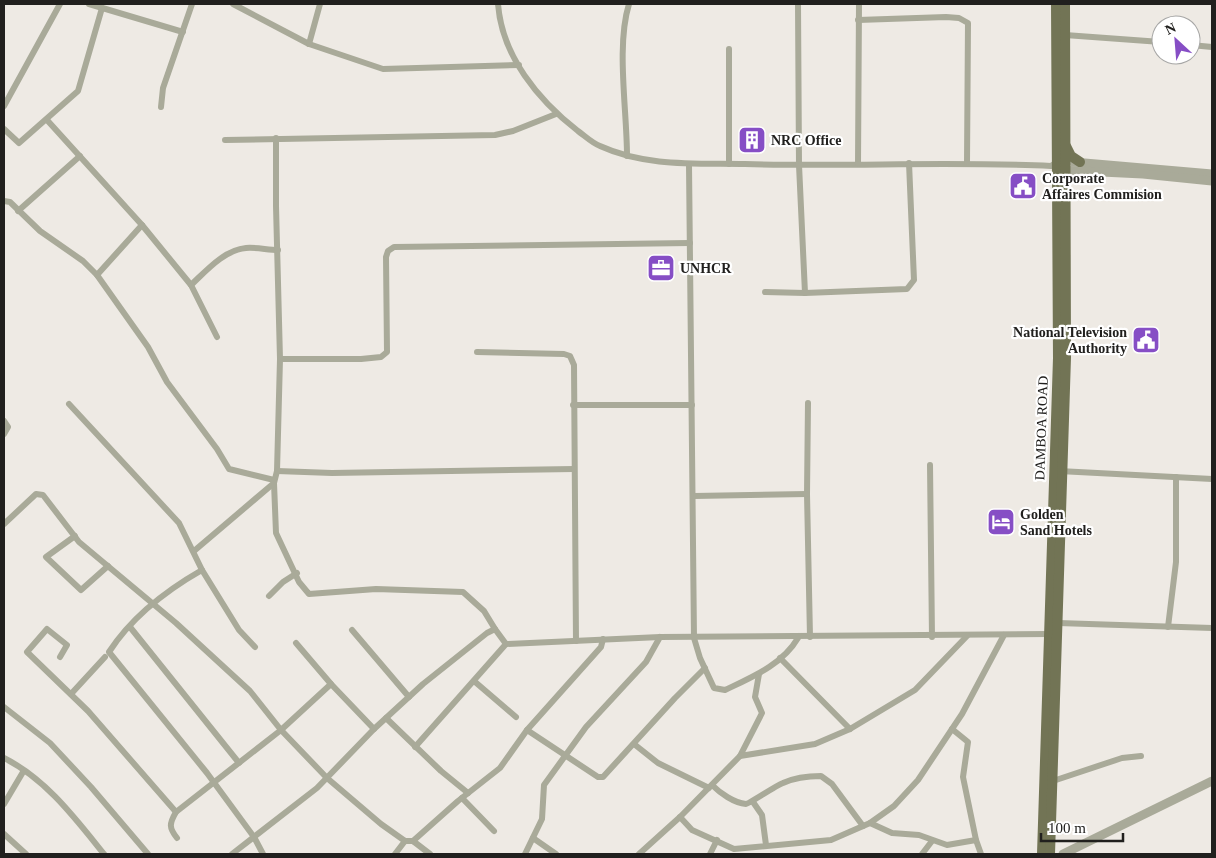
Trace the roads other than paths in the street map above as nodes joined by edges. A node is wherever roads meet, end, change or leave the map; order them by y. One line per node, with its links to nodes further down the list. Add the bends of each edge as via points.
1 (60, 4): 20 (street)
2 (90, 4): 12 (street)
3 (192, 4): 14 (street)
4 (233, 4): 17 (street)
5 (320, 4): 17 (street)
6 (498, 4): 19 (street, via 503,31)
7 (629, 4): 29 (street, via 623,40)
8 (798, 4): 35 (street)
9 (858, 4): 13 (street)
10 (1056, 4): 36 (main road, DAMBOA ROAD)
11 (1065, 4): 15 (main road, DAMBOA ROAD)
12 (102, 8): 14 (street); 23 (street, via 78,91)
13 (858, 20): 30 (street, via 946,17 968,22); 33 (street)
14 (183, 32): 21 (street, via 163,88)
15 (1065, 35): 16 (street); 27 (main road, DAMBOA ROAD)
16 (1151, 41)
17 (309, 44): 19 (street, via 383,69)
18 (729, 49): 32 (street)
19 (519, 65): 22 (street)
20 (4, 106)
21 (161, 107)
22 (556, 114): 25 (street, via 495,135); 29 (street, via 598,146)
23 (47, 120): 24 (street, via 19,143); 28 (street)
24 (4, 128)
25 (276, 138): 26 (street); 45 (street)
26 (225, 140)
27 (1066, 145): 36 (main road, DAMBOA ROAD); 37 (main road)
28 (80, 156): 42 (street); 43 (street)
29 (627, 156): 34 (street)
30 (967, 162): 31 (street); 36 (street)
31 (910, 163): 33 (street); 49 (street, via 914,280 911,286 908,289)
32 (729, 164): 34 (street); 35 (street)
33 (858, 164): 35 (street)
34 (689, 165): 44 (street)
35 (799, 166): 49 (street)
36 (1059, 166): 37 (street); 40 (main road, DAMBOA ROAD); 62 (main road, DAMBOA ROAD)
37 (1078, 166): 38 (street); 39 (street); 40 (main road, via 1068,179)
38 (1212, 174)
39 (1212, 181)
40 (1066, 189): 62 (main road, DAMBOA ROAD, via 1066,357)
41 (4, 201): 42 (street, via 10,202)
42 (18, 211): 46 (street)
43 (142, 225): 46 (street); 47 (street)
44 (690, 243): 52 (street, via 394,247 386,257 387,352 381,357 361,359); 56 (street)
45 (278, 250): 47 (street, via 246,248 232,252); 52 (street)
46 (96, 275): 65 (street, via 229,469)
47 (191, 285): 50 (street)
48 (765, 292): 49 (street)
49 (805, 293)
50 (217, 337)
51 (477, 352): 55 (street, via 570,356 574,366)
52 (280, 359): 61 (street)
53 (808, 403): 66 (street)
54 (69, 404): 70 (street, via 179,523)
55 (574, 405): 56 (street); 60 (street)
56 (692, 405): 67 (street)
57 (4, 421): 58 (street, via 8,427)
58 (4, 434)
59 (930, 465): 87 (street)
60 (574, 469): 61 (street); 91 (street)
61 (277, 471): 65 (street)
62 (1057, 471): 63 (street); 76 (main road, DAMBOA ROAD); 83 (main road, DAMBOA ROAD)
63 (1176, 477): 64 (street); 78 (street, via 1176,562)
64 (1212, 479)
65 (274, 482): 70 (street); 73 (street, via 276,533)
66 (807, 494): 67 (street); 86 (street)
67 (694, 496): 88 (street)
68 (4, 524): 69 (street, via 38,494 58,511)
69 (75, 536): 71 (street); 71 (street, via 46,557 59,572 81,590)
70 (194, 551): 72 (street)
71 (108, 566): 75 (street)
72 (202, 570): 75 (street); 94 (street, via 238,630)
73 (297, 573): 74 (street); 80 (street, via 299,582 309,594 376,589 463,592 484,610)
74 (270, 596)
75 (154, 604): 77 (street); 110 (street, via 229,670 262,704)
76 (1058, 623): 78 (street); 121 (main road, DAMBOA ROAD)
77 (130, 627): 118 (street); 123 (street, via 109,652)
78 (1168, 627): 79 (street)
79 (1212, 628)
80 (495, 629): 93 (street); 103 (street)
81 (352, 630): 103 (street)
82 (1004, 634): 83 (street); 84 (street); 109 (street)
83 (1049, 634): 156 (main road, DAMBOA ROAD)
84 (967, 636): 87 (street); 108 (street, via 915,690)
85 (660, 637): 88 (street); 90 (street); 114 (street, via 646,662 586,726)
86 (810, 637): 87 (street); 89 (street)
87 (932, 637)
88 (694, 638): 89 (street); 98 (street)
89 (798, 638): 97 (street)
90 (604, 639): 91 (street); 111 (street, via 590,660)
91 (576, 641): 93 (street)
92 (296, 643): 101 (street)
93 (506, 644): 100 (street)
94 (255, 647)
95 (60, 657): 102 (street, via 67,645 47,629 27,652)
96 (105, 657): 102 (street)
97 (780, 658): 99 (street); 108 (street)
98 (706, 668): 99 (street, via 714,688 719,690); 112 (street)
99 (759, 674): 115 (street, via 755,697 762,713)
100 (474, 681): 105 (street); 113 (street)
101 (331, 684): 107 (street); 110 (street)
102 (72, 694): 128 (street)
103 (408, 698): 106 (street)
104 (4, 707): 145 (street, via 50,743)
105 (516, 717)
106 (386, 718): 107 (street); 113 (street)
107 (374, 729): 120 (street)
108 (850, 729): 115 (street, via 815,744)
109 (952, 729): 130 (street, via 908,792); 138 (street, via 968,742 963,777)
110 (281, 730): 118 (street); 120 (street)
111 (528, 730): 114 (street); 125 (street, via 500,768)
112 (634, 744): 114 (street, via 603,777); 124 (street, via 658,763)
113 (416, 746): 125 (street)
114 (564, 756): 136 (street, via 544,785 542,819)
115 (740, 756): 124 (street)
116 (1141, 756): 121 (street, via 1122,758)
117 (4, 758): 119 (street)
118 (239, 763): 123 (street)
119 (23, 772): 127 (street); 144 (street, via 54,795)
120 (327, 778): 134 (street); 139 (street)
121 (1053, 781): 157 (main road, DAMBOA ROAD)
122 (1212, 781): 158 (street)
123 (214, 783): 128 (street); 134 (street)
124 (710, 787): 126 (street, via 745,804); 129 (street)
125 (465, 796): 132 (street); 140 (street)
126 (753, 802): 131 (street, via 765,791 785,781 821,776 832,784); 142 (street, via 762,815)
127 (4, 804)
128 (176, 812): 135 (street, via 170,829)
129 (680, 817): 137 (street, via 692,830); 152 (street)
130 (870, 823): 131 (street); 141 (street, via 892,833 919,835)
131 (863, 826): 142 (street, via 832,840)
132 (494, 831)
133 (4, 834): 143 (street)
134 (254, 837): 146 (street); 147 (street)
135 (177, 838)
136 (533, 838): 150 (street); 151 (street)
137 (717, 840): 142 (street, via 734,848); 153 (street)
138 (976, 840): 141 (street, via 953,846); 155 (street)
139 (405, 841): 140 (street); 148 (street)
140 (412, 841): 149 (street)
141 (932, 841): 154 (street)
142 (766, 845)
143 (26, 854)
144 (104, 854)
145 (148, 854)
146 (232, 854)
147 (262, 854)
148 (395, 854)
149 (430, 854)
150 (525, 854)
151 (556, 854)
152 (639, 854)
153 (710, 854)
154 (922, 854)
155 (981, 854)
156 (1042, 854)
157 (1050, 854)
158 (1063, 854)

